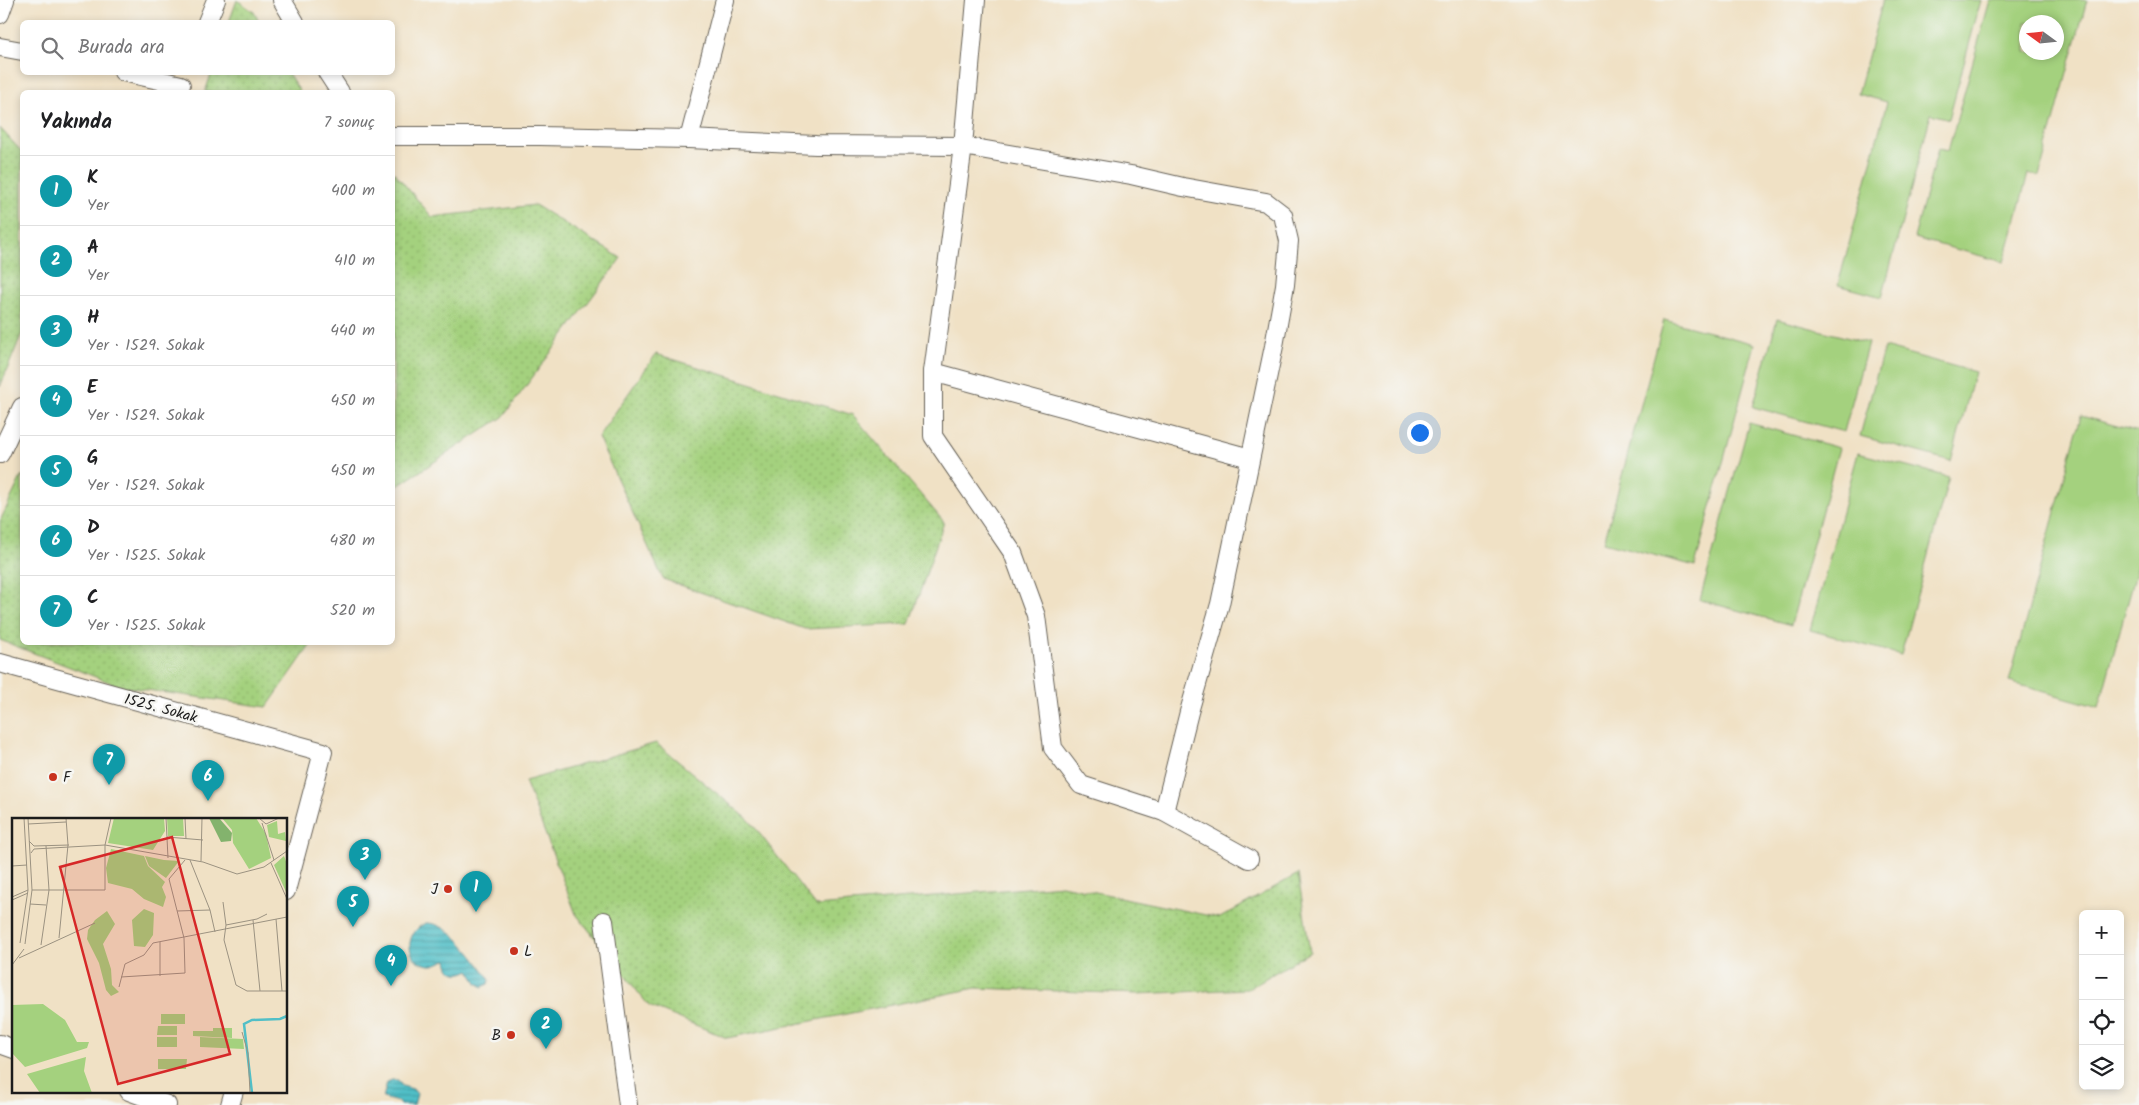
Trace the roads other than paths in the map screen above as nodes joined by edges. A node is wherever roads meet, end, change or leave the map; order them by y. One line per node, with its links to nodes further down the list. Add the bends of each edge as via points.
1 (5, 0): 6 (street)
2 (216, 0): 7 (street)
3 (282, 0): 8 (street)
4 (725, 0): 16 (street)
5 (976, 0): 17 (street)
6 (0, 14)
7 (208, 20)
8 (294, 20)
9 (0, 46): 10 (street)
10 (20, 51)
11 (139, 75): 13 (street)
12 (329, 75): 14 (street)
13 (182, 83)
14 (339, 90)
15 (395, 136): 16 (street)
16 (689, 139): 17 (street, via 816,145)
17 (963, 146): 18 (street); 21 (street, via 1266,202 1283,215 1289,242 1285,285)
18 (933, 372): 21 (street); 23 (street, via 933,436 1013,553 1036,616 1053,748 1081,785)
19 (20, 411): 20 (street)
20 (0, 454)
21 (1250, 458): 23 (street, via 1220,604)
22 (0, 663): 25 (street, 1525. Sokak, via 322,752)
23 (1164, 812): 24 (street)
24 (1249, 859)
25 (288, 883)
26 (604, 921): 33 (street)
27 (0, 1044): 28 (street)
28 (12, 1049)
29 (132, 1092): 31 (street)
30 (234, 1092): 32 (street)
31 (167, 1105)
32 (230, 1105)
33 (628, 1105)

